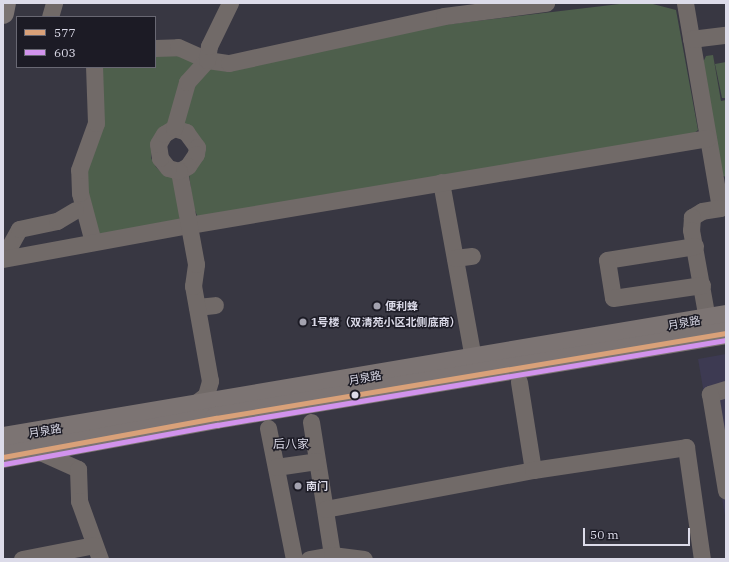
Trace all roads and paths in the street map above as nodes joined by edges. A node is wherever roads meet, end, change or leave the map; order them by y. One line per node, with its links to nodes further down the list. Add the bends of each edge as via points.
1 (5, 3): 6 (main road)
2 (54, 3): 7 (street)
3 (230, 3): 11 (street, via 210,46)
4 (546, 3): 11 (street, via 444,16 229,63)
5 (685, 3): 9 (street)
6 (3, 13)
7 (50, 16)
8 (726, 35): 9 (street)
9 (691, 38): 14 (street)
10 (156, 48): 11 (street, via 178,47)
11 (207, 60): 13 (street, via 187,82)
12 (94, 68): 20 (street, via 96,123 79,170 80,193)
13 (174, 128): 15 (street, via 164,134 158,144 160,158 168,168); 15 (street, via 186,132 197,146 196,154 188,166)
14 (708, 138): 16 (street); 17 (street)
15 (179, 171): 19 (street)
16 (442, 182): 19 (street); 23 (street)
17 (723, 207): 21 (street, via 702,211 692,217 690,230)
18 (75, 210): 24 (street, via 57,221 19,229)
19 (189, 225): 20 (street); 27 (street, via 196,264 193,286)
20 (93, 242): 24 (street)
21 (694, 246): 25 (street); 25 (street, via 607,260 613,298)
22 (472, 256): 23 (street)
23 (455, 258): 29 (street)
24 (3, 259)
25 (706, 289): 28 (street)
26 (215, 305): 27 (street)
27 (197, 307): 32 (street, via 210,381 206,395)
28 (721, 328): 29 (main road, 月泉路); 36 (main road, 月泉路)
29 (473, 358): 32 (main road, 月泉路)
30 (519, 382): 40 (street)
31 (726, 389): 41 (street, via 710,394)
32 (192, 406): 35 (main road, 月泉路)
33 (311, 422): 38 (street)
34 (268, 428): 39 (street)
35 (3, 438)
36 (38, 451): 37 (main road, 月泉路); 43 (street, via 78,469 79,501)
37 (3, 457)
38 (317, 461): 39 (street); 42 (street)
39 (276, 467): 46 (street)
40 (534, 470): 42 (street); 49 (street, via 686,447)
41 (726, 491)
42 (324, 509): 44 (street)
43 (97, 552): 45 (street)
44 (332, 555): 47 (street); 48 (street)
45 (22, 559)
46 (294, 559)
47 (309, 559)
48 (364, 559)
49 (702, 559)

